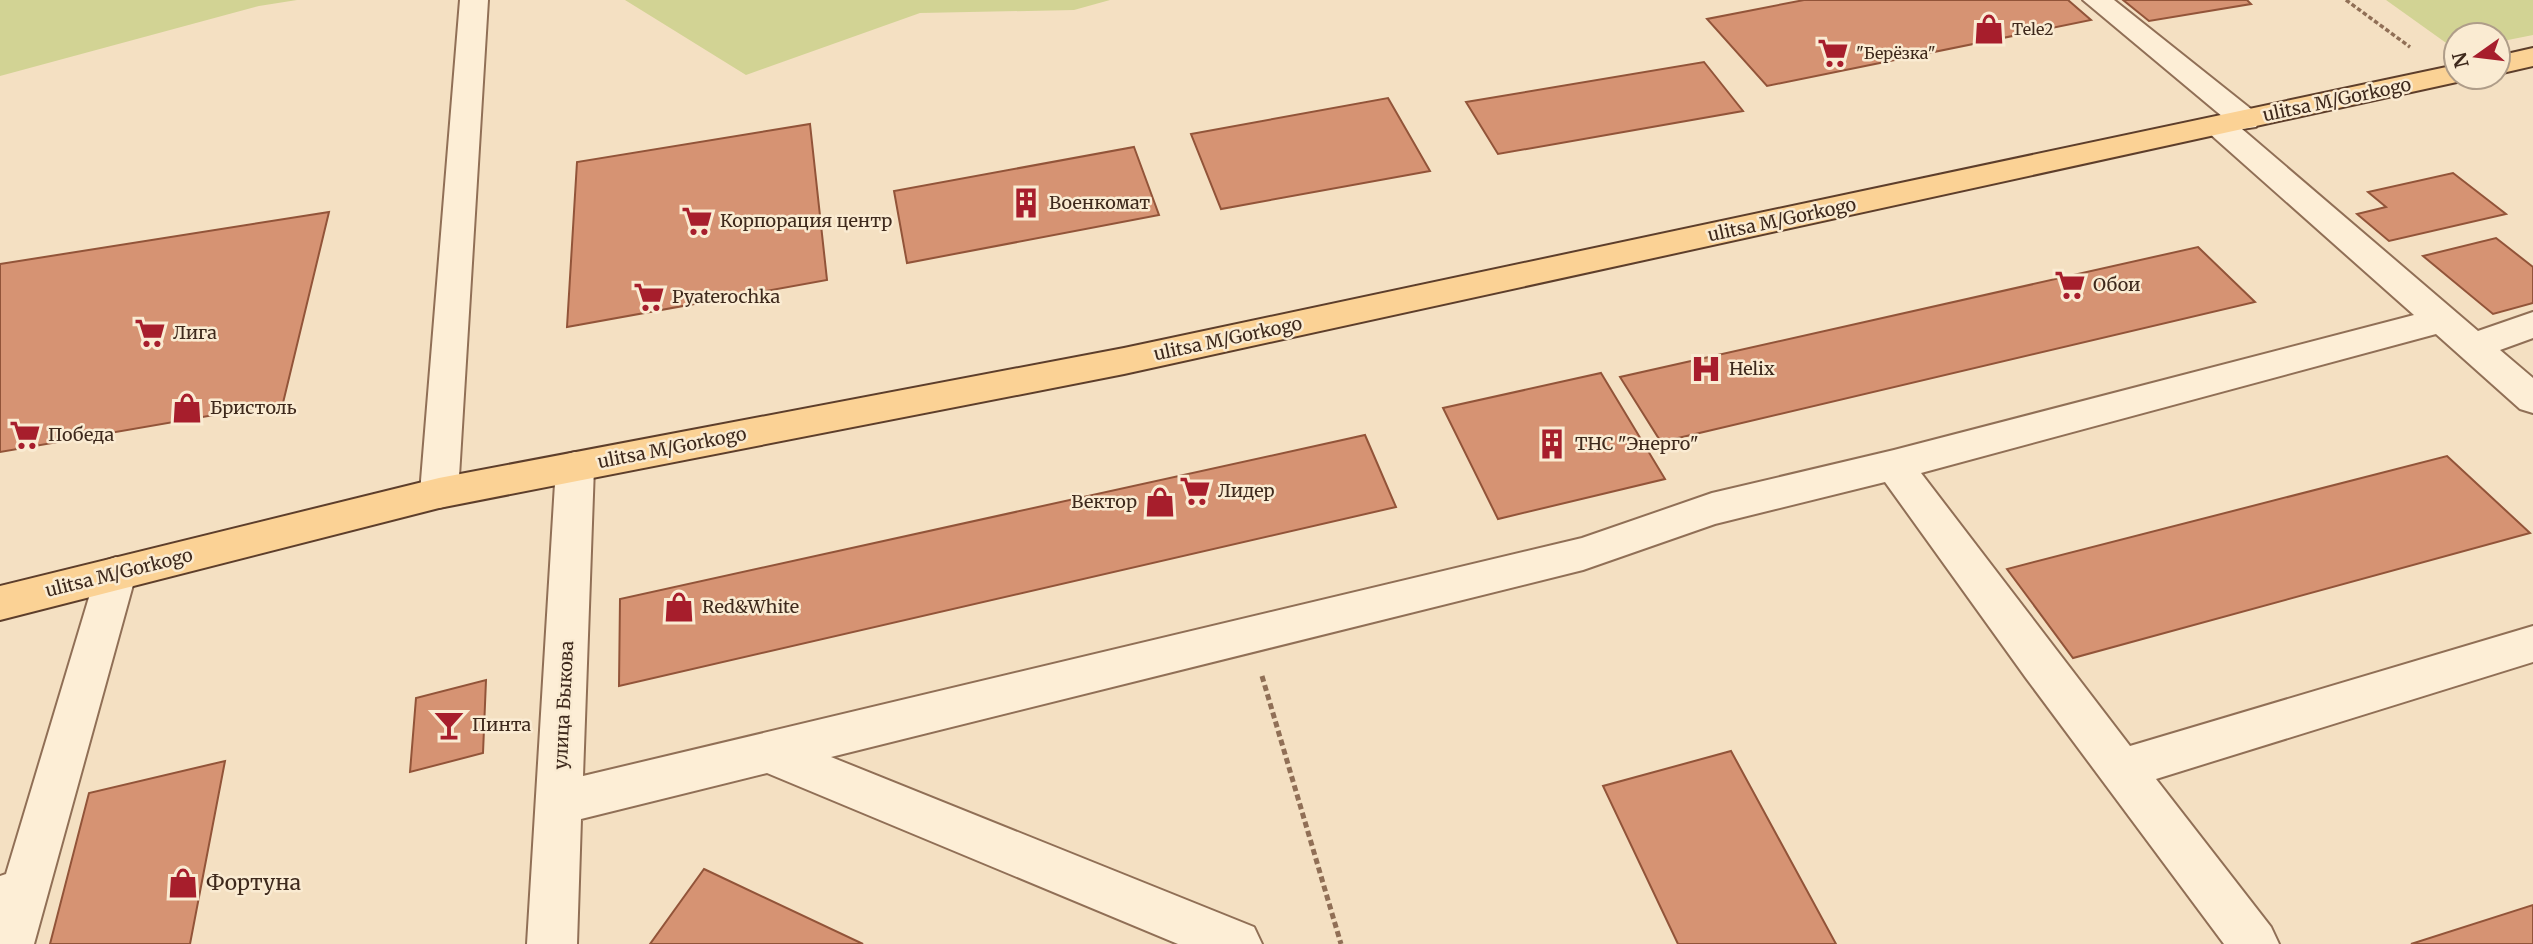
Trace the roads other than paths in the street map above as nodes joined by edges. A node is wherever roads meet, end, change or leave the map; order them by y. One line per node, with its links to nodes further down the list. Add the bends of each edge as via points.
1 (474, 0): 13 (street)
2 (2097, 0): 6 (street)
3 (2533, 57): 4 (main road)
4 (2512, 62)
5 (2442, 77): 6 (main road, ulitsa M/Gorkogo)
6 (2232, 123): 7 (street); 12 (main road, ulitsa M/Gorkogo, via 1137,358)
7 (2442, 320): 9 (street); 11 (street)
8 (2533, 325): 9 (street)
9 (2472, 346): 10 (street)
10 (2533, 398)
11 (1894, 465): 17 (street, via 1712,509 1583,554); 18 (street)
12 (576, 467): 13 (main road, ulitsa M/Gorkogo); 19 (street, улица Быкова)
13 (439, 493): 14 (main road, ulitsa M/Gorkogo)
14 (116, 574): 15 (main road, ulitsa M/Gorkogo); 20 (street)
15 (0, 603)
16 (2533, 644): 18 (street)
17 (768, 752): 19 (street); 23 (street)
18 (2122, 769): 24 (street)
19 (559, 803): 22 (street, улица Быкова)
20 (12, 896): 21 (street)
21 (9, 944)
22 (552, 944)
23 (1237, 944)
24 (2255, 944)

